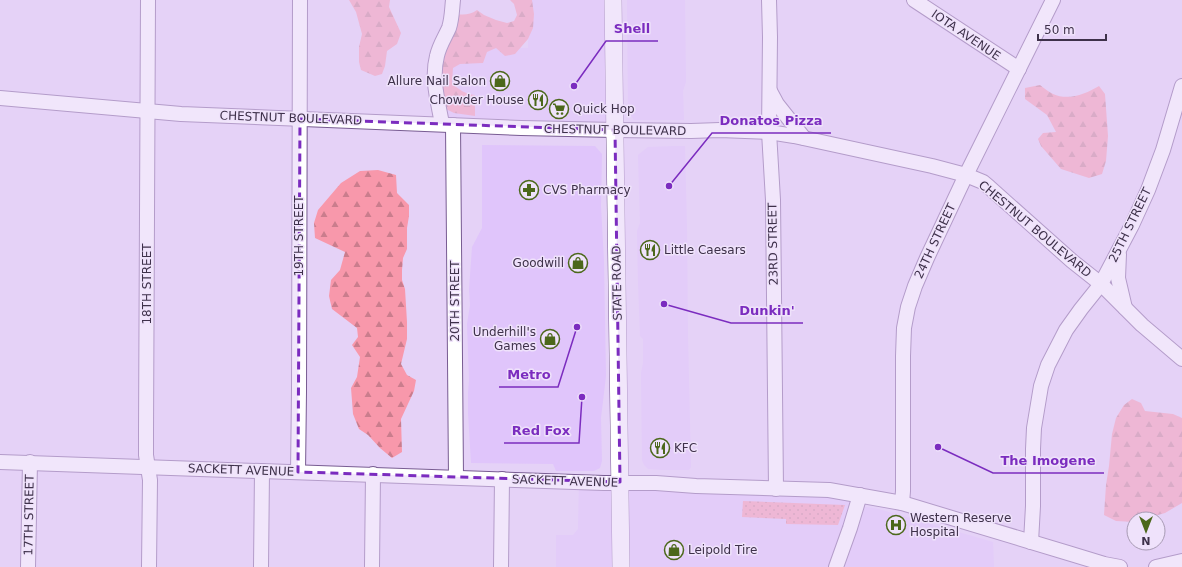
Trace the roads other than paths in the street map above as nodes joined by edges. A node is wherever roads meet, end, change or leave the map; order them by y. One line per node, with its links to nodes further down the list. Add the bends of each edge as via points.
1 (148, 0): 12 (street, 18TH STREET)
2 (300, 0): 13 (street, 19TH STREET)
3 (452, 0): 14 (street, 20TH STREET, via 451,19 437,54 434,76 435,90)
4 (613, 0): 15 (main road, STATE ROAD)
5 (769, 0): 10 (street, 23RD STREET)
6 (914, 0): 8 (street, IOTA AVENUE)
7 (1053, 0): 8 (street, 24TH STREET)
8 (1019, 69): 18 (street, 24TH STREET)
9 (1182, 86): 19 (street, 25TH STREET, via 1164,148)
10 (770, 90): 16 (street, 23RD STREET); 17 (street, via 777,104)
11 (0, 98): 12 (street, CHESTNUT BOULEVARD)
12 (148, 111): 13 (street, CHESTNUT BOULEVARD); 25 (street, 18TH STREET, via 146,455)
13 (300, 119): 14 (street, CHESTNUT BOULEVARD); 27 (street, 19TH STREET)
14 (448, 124): 15 (street, CHESTNUT BOULEVARD); 29 (street, 20TH STREET)
15 (615, 130): 16 (street, CHESTNUT BOULEVARD); 31 (main road, STATE ROAD)
16 (769, 132): 17 (street, CHESTNUT BOULEVARD); 32 (street, 23RD STREET)
17 (804, 138): 18 (street, CHESTNUT BOULEVARD)
18 (966, 175): 20 (street, CHESTNUT BOULEVARD, via 989,187); 34 (street, 24TH STREET, via 917,279 908,307 903,356)
19 (1120, 249): 20 (street, 25TH STREET); 21 (street, via 1118,278)
20 (1101, 284): 21 (street, CHESTNUT BOULEVARD); 35 (street, 25TH STREET, via 1067,329 1050,360 1041,386 1032,450)
21 (1125, 309): 22 (street, CHESTNUT BOULEVARD)
22 (1182, 359)
23 (0, 462): 24 (street, SACKETT AVENUE)
24 (30, 462): 25 (street, SACKETT AVENUE); 37 (street, 17TH STREET)
25 (149, 467): 26 (street, SACKETT AVENUE); 38 (street, 18TH STREET)
26 (262, 471): 27 (street, SACKETT AVENUE); 39 (street)
27 (298, 472): 28 (street, SACKETT AVENUE)
28 (373, 474): 29 (street, SACKETT AVENUE); 40 (street)
29 (456, 477): 30 (street, SACKETT AVENUE)
30 (502, 479): 31 (street, SACKETT AVENUE); 41 (street)
31 (620, 482): 32 (street, SACKETT AVENUE); 42 (main road, STATE ROAD)
32 (776, 489): 33 (street, SACKETT AVENUE, via 829,490)
33 (860, 495): 34 (street, SACKETT AVENUE); 43 (street)
34 (902, 503): 35 (street, SACKETT AVENUE)
35 (1031, 542): 44 (street, SACKETT AVENUE)
36 (1182, 561): 45 (street)
37 (28, 567)
38 (149, 567)
39 (261, 567)
40 (372, 567)
41 (500, 567)
42 (621, 567)
43 (836, 567)
44 (1120, 567)
45 (1156, 567)

